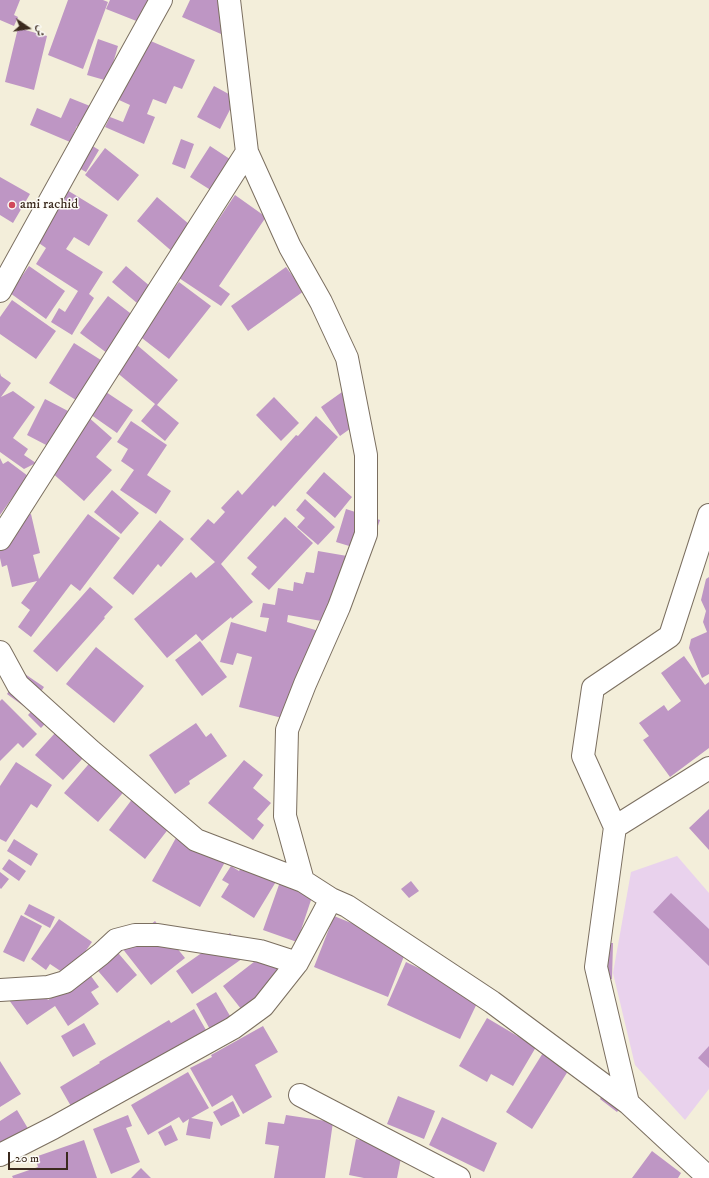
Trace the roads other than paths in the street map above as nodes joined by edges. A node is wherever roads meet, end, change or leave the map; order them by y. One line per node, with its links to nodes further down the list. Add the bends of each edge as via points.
1 (161, 0): 4 (street)
2 (229, 0): 3 (street)
3 (247, 152): 6 (street); 10 (street, via 290,247 321,302 347,358 366,455 366,534 339,607 287,730 285,816)
4 (0, 291)
5 (709, 515): 9 (street, via 670,636 593,688 583,756)
6 (0, 539)
7 (0, 652): 10 (street, via 18,684 91,751 196,840)
8 (709, 768): 9 (street)
9 (615, 827): 15 (street, via 596,967)
10 (303, 881): 11 (street)
11 (331, 899): 12 (street); 15 (street, via 348,906 492,1002)
12 (297, 963): 13 (street, via 260,951 158,935 135,935 116,940 64,982 48,987); 16 (street, via 263,1006 233,1028)
13 (0, 990)
14 (300, 1094): 17 (street)
15 (628, 1103): 18 (street)
16 (0, 1155)
17 (459, 1178)
18 (709, 1178)

